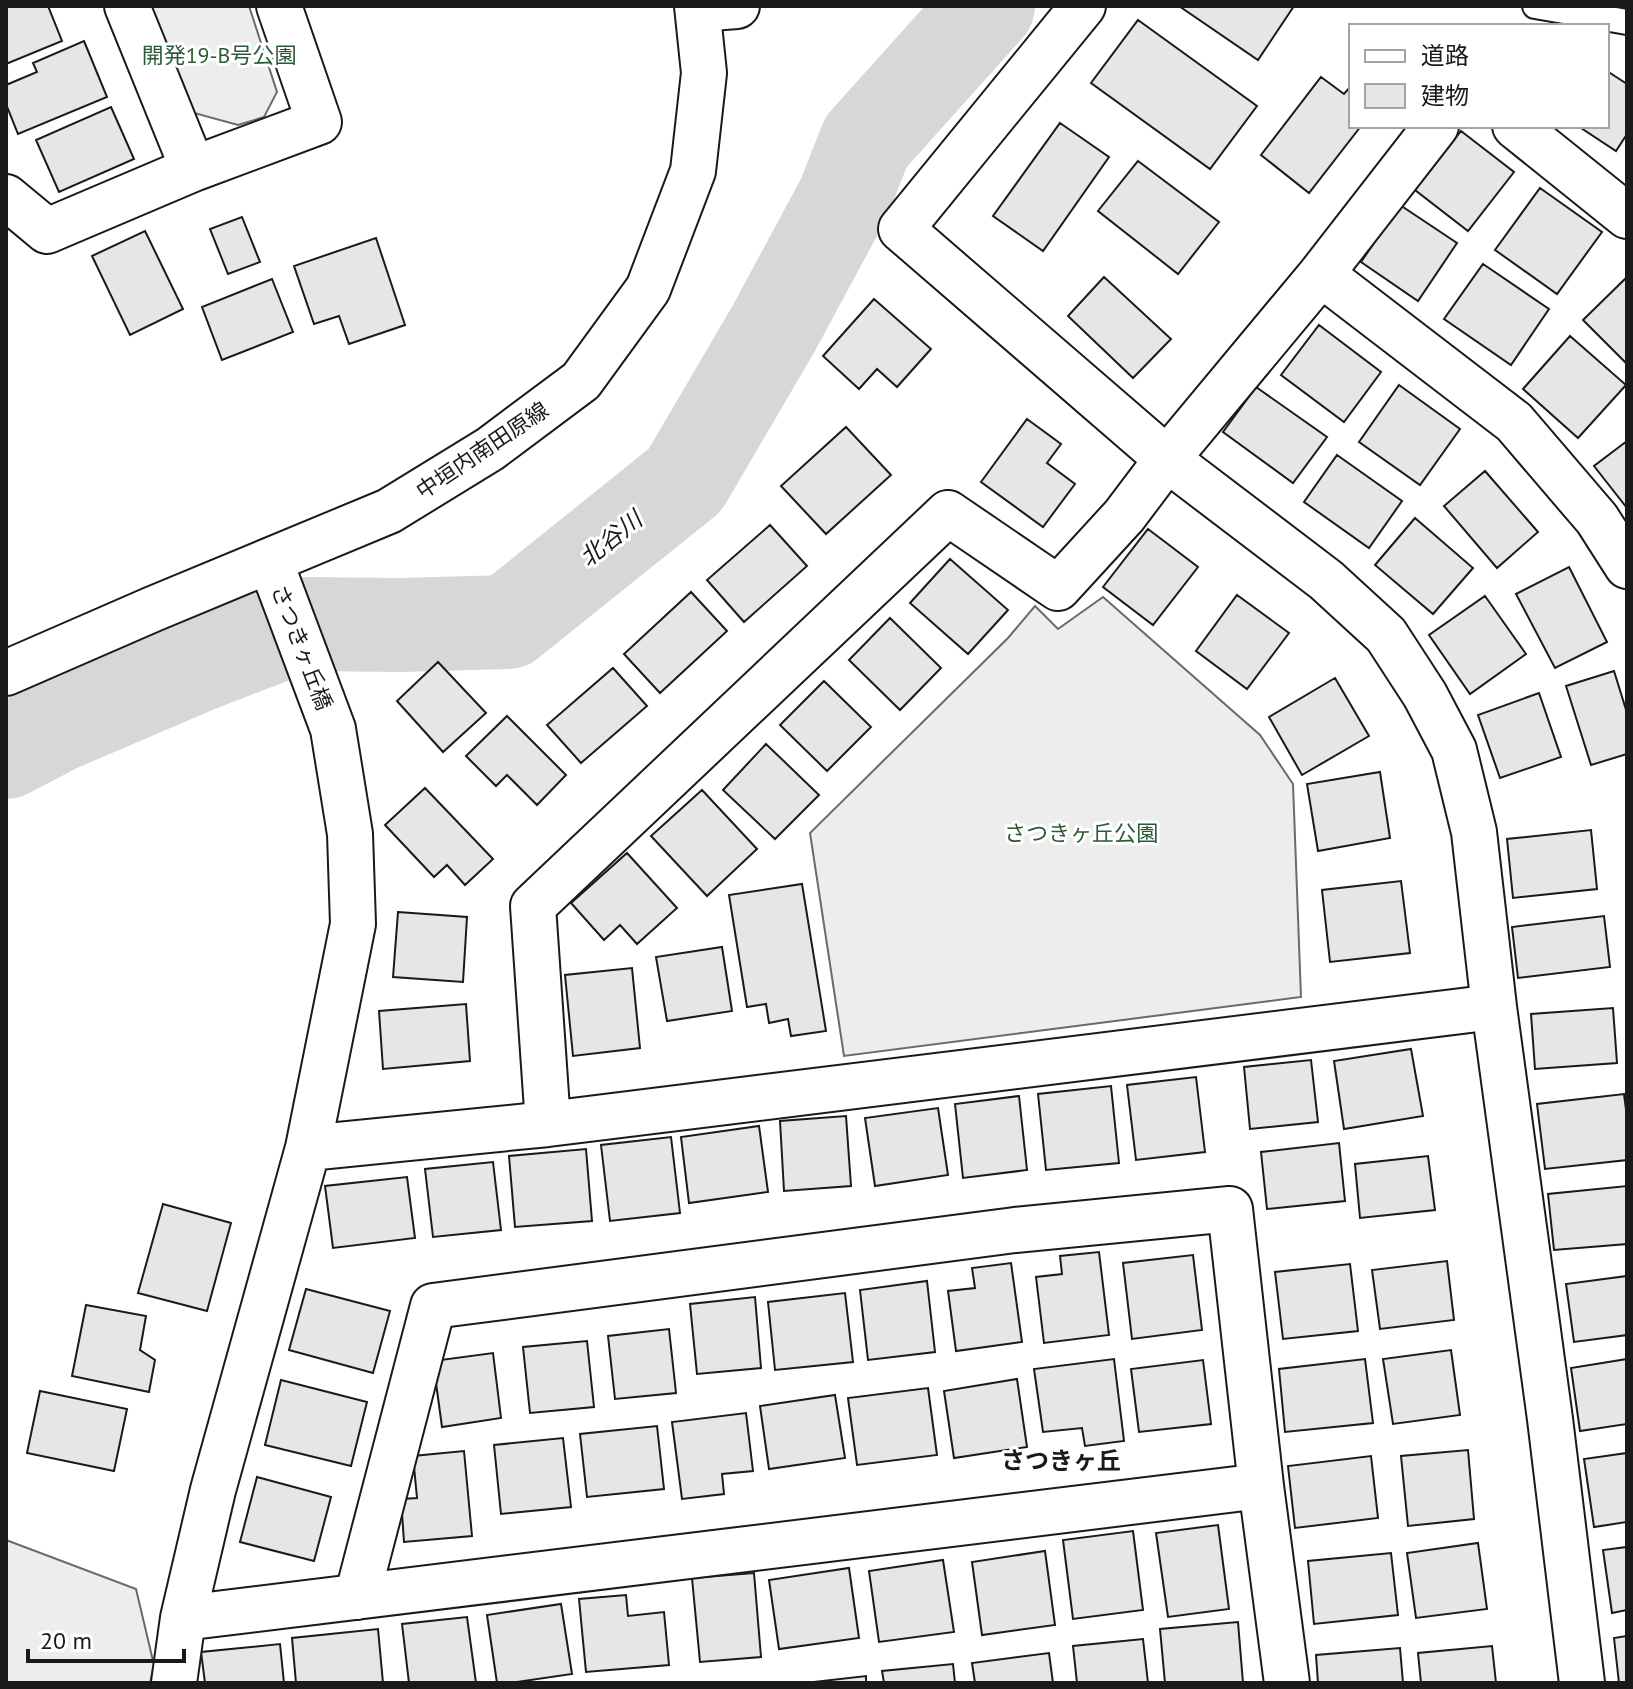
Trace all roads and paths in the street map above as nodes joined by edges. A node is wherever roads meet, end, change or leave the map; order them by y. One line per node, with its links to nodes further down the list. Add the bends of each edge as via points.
1 (127, 6): 9 (street)
2 (279, 6): 9 (street, via 319,122)
3 (1083, 6): 13 (street, via 901,229)
4 (1535, 6): 6 (lane)
5 (711, 7): 14 (street, 中垣内南田原線, via 693,171 648,289 581,381 490,449 389,511)
6 (1627, 22)
7 (1434, 128): 12 (street)
8 (1517, 128): 11 (street)
9 (193, 169): 10 (street, via 47,231)
10 (6, 197)
11 (1627, 216)
12 (1321, 274): 13 (street); 15 (street, via 1514,422 1597,519)
13 (1167, 459): 17 (street, via 1326,580 1386,635 1425,695 1454,750 1474,832); 18 (street, via 1058,588 948,513 533,906)
14 (270, 563): 16 (street, 中垣内南田原線); 19 (street, さつきヶ丘橋, via 333,729 350,834 353,924)
15 (1627, 566)
16 (6, 673)
17 (1494, 1007): 18 (street); 25 (street)
18 (548, 1124): 19 (street)
19 (308, 1148): 22 (street, さつきヶ丘橋)
20 (1261, 1486): 21 (street); 21 (street, via 1230,1209 1015,1230 433,1306); 24 (street)
21 (357, 1597): 22 (street)
22 (183, 1618): 23 (street, さつきヶ丘橋)
23 (174, 1683)
24 (1287, 1683)
25 (1582, 1683)

